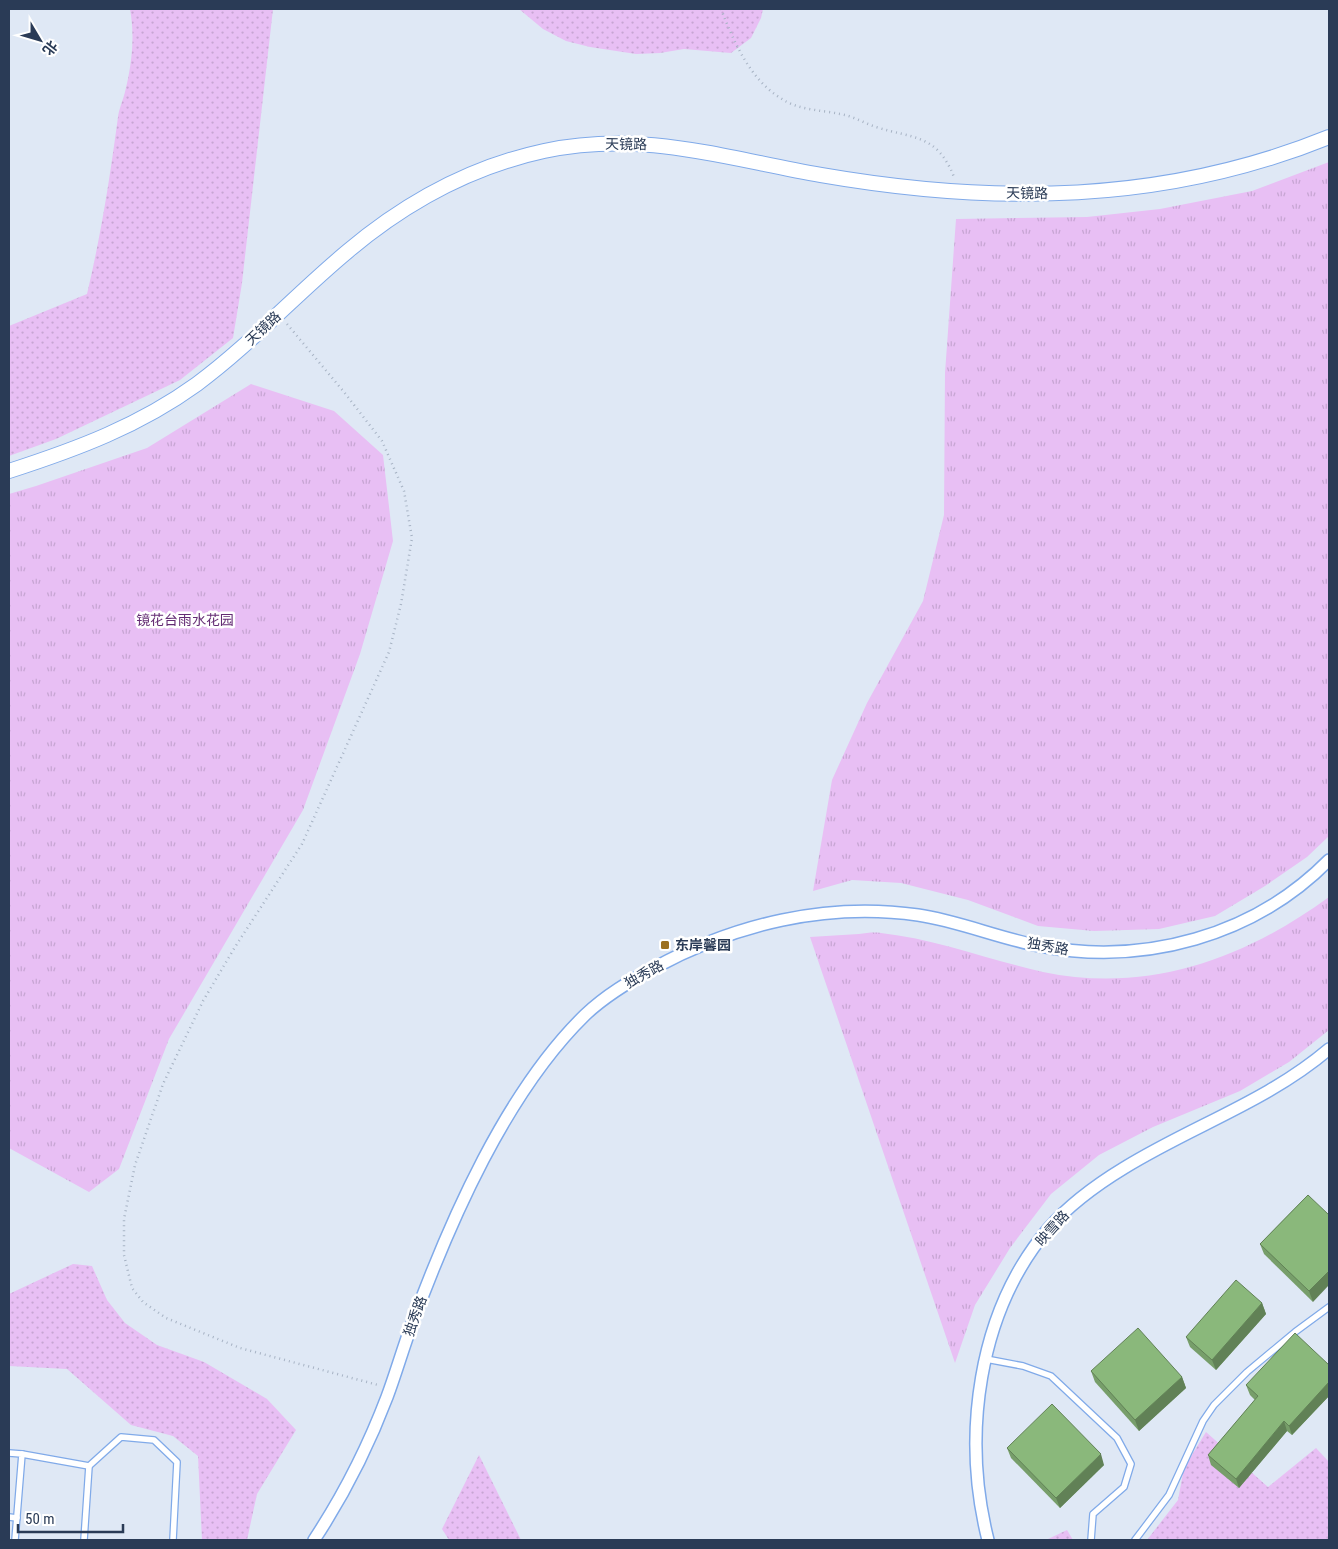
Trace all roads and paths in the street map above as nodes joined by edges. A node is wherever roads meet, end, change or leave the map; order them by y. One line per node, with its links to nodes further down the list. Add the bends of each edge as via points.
1 (722, 9): 3 (path, via 743,58 766,87 797,106 844,115 921,138 944,158)
2 (1329, 137): 3 (street, 天镜路, via 1240,167 1163,184 1080,193)
3 (958, 191): 4 (street, 天镜路, via 853,180 672,146 623,143 570,146 500,163 420,199 347,251)
4 (278, 314): 5 (street, 天镜路, via 196,384 143,418 80,447); 10 (path, via 382,441 404,491 412,538 389,652 344,754 302,844 203,1001 163,1084 135,1165 124,1219 124,1255 132,1288 143,1302 166,1318 240,1348)
5 (9, 471)
6 (1329, 860): 10 (street, 独秀路, via 1292,892 1243,921 1209,935 1159,948 1110,953 1072,951 1016,940 940,919 890,912 842,912 781,920 743,930 696,947 638,976 584,1016 556,1048 513,1109 479,1170 442,1250)
7 (1329, 1049): 9 (street, 映雪路, via 1275,1088 1125,1167 1076,1202 1048,1230 1019,1271 1003,1304)
8 (1329, 1307): 22 (lane, via 1247,1372 1214,1405 1203,1421 1169,1495)
9 (986, 1359): 20 (street, 映雪路, via 978,1404 976,1449 980,1504); 21 (lane, via 1023,1366 1051,1376 1117,1438 1131,1464 1124,1487 1093,1514)
10 (390, 1389): 19 (street, 独秀路, via 361,1456)
11 (9, 1453): 12 (lane)
12 (22, 1454): 13 (lane); 15 (lane)
13 (89, 1466): 17 (lane); 18 (lane, via 121,1437 154,1440 177,1462)
14 (9, 1517): 15 (lane)
15 (17, 1518): 16 (lane)
16 (15, 1540)
17 (84, 1540)
18 (173, 1540)
19 (314, 1540)
20 (988, 1540)
21 (1091, 1540)
22 (1135, 1540)

